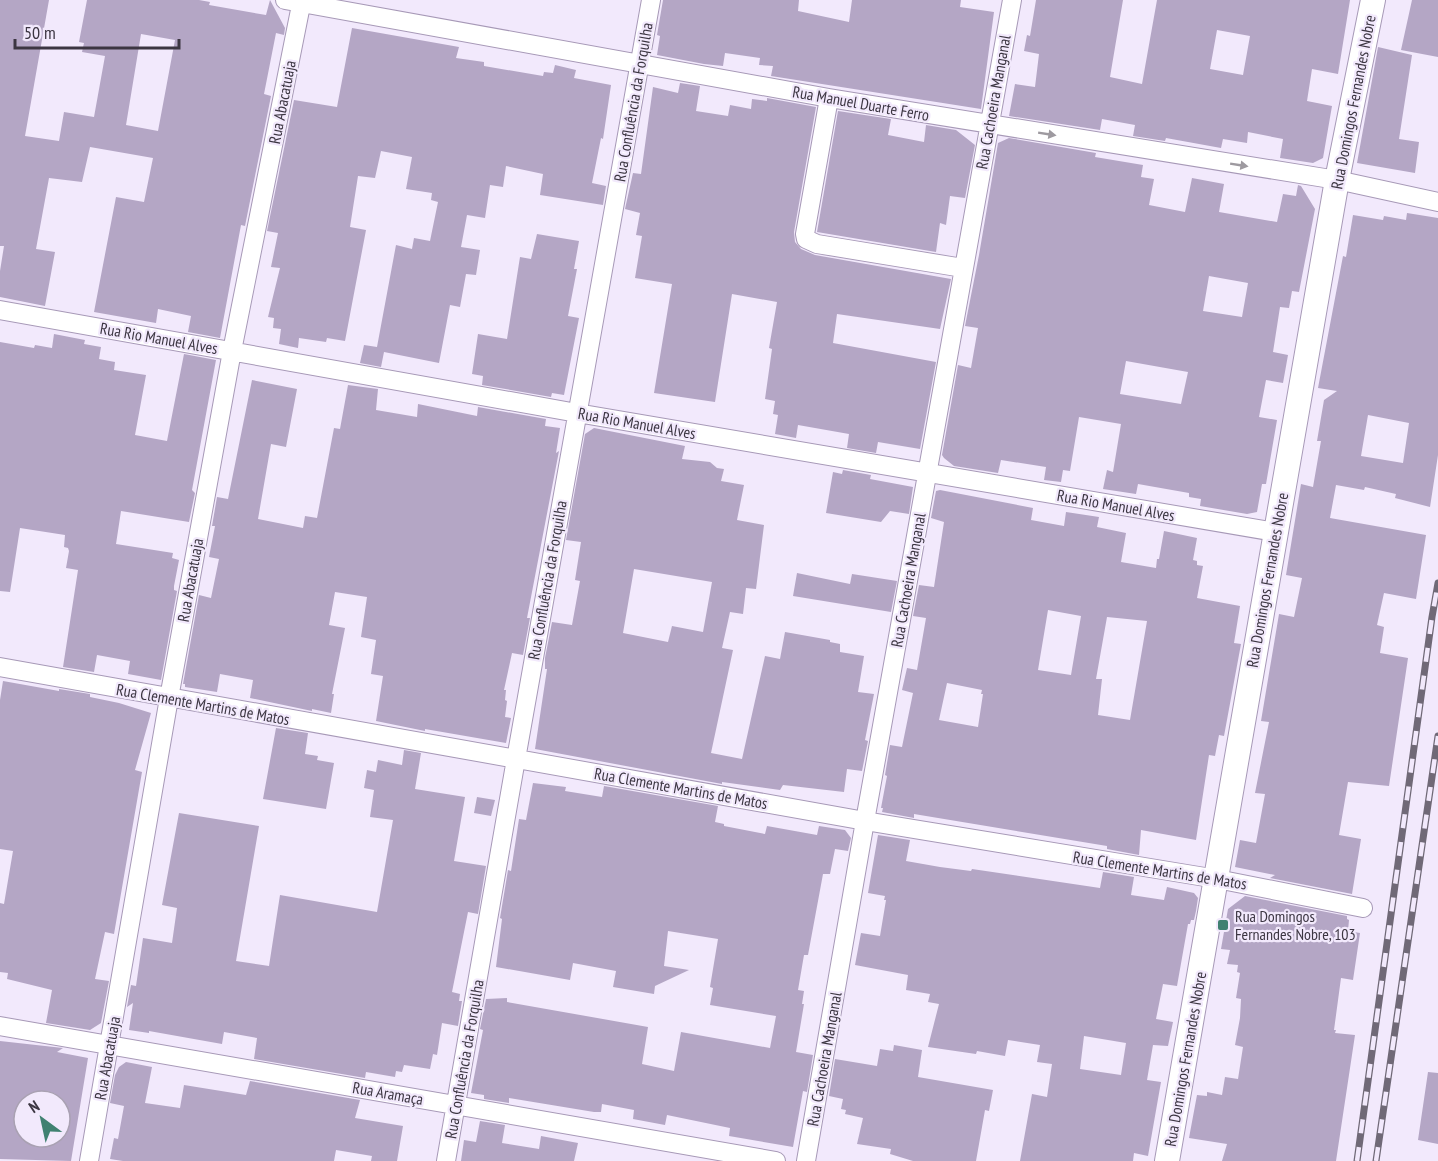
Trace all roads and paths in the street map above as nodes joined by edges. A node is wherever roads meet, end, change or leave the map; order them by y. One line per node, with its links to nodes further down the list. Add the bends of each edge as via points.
1 (651, 0): 5 (street, Rua Confluência da Forquilha)
2 (1012, 0): 7 (street, Rua Cachoeira Manganal)
3 (1373, 0): 8 (street, Rua Domingos Fernandes Nobre)
4 (296, 1): 5 (street, Rua Manuel Duarte Ferro); 12 (street, Rua Abacatuaja)
5 (640, 65): 6 (street, Rua Manuel Duarte Ferro); 13 (street, Rua Confluência da Forquilha)
6 (829, 98): 7 (street, Rua Manuel Duarte Ferro); 10 (street, via 806,239)
7 (989, 125): 8 (street, Rua Manuel Duarte Ferro, one-way to 8); 10 (street, Rua Cachoeira Manganal)
8 (1337, 180): 9 (street, Rua Manuel Duarte Ferro); 15 (street, Rua Domingos Fernandes Nobre)
9 (1438, 202)
10 (963, 268): 14 (street, Rua Cachoeira Manganal)
11 (0, 310): 12 (street, Rua Rio Manuel Alves)
12 (232, 351): 13 (street, Rua Rio Manuel Alves); 17 (street, Rua Abacatuaja)
13 (577, 413): 14 (street, Rua Rio Manuel Alves); 18 (street, Rua Confluência da Forquilha)
14 (927, 473): 15 (street, Rua Rio Manuel Alves); 19 (street, Rua Cachoeira Manganal)
15 (1275, 532): 20 (street, Rua Domingos Fernandes Nobre)
16 (0, 667): 17 (street, Rua Clemente Martins de Matos)
17 (169, 698): 18 (street, Rua Clemente Martins de Matos); 23 (street, Rua Abacatuaja)
18 (516, 759): 19 (street, Rua Clemente Martins de Matos); 24 (street, Rua Confluência da Forquilha)
19 (865, 821): 20 (street, Rua Clemente Martins de Matos); 28 (street, Rua Cachoeira Manganal)
20 (1217, 879): 21 (street, Rua Clemente Martins de Matos); 29 (street, Rua Domingos Fernandes Nobre)
21 (1363, 908)
22 (0, 1026): 23 (street, Rua Aramaça)
23 (110, 1044): 24 (street, Rua Aramaça); 25 (street, Rua Abacatuaja)
24 (456, 1104): 26 (street, Rua Confluência da Forquilha); 27 (street, Rua Aramaça)
25 (89, 1161)
26 (446, 1161)
27 (776, 1161)
28 (806, 1161)
29 (1167, 1161)

